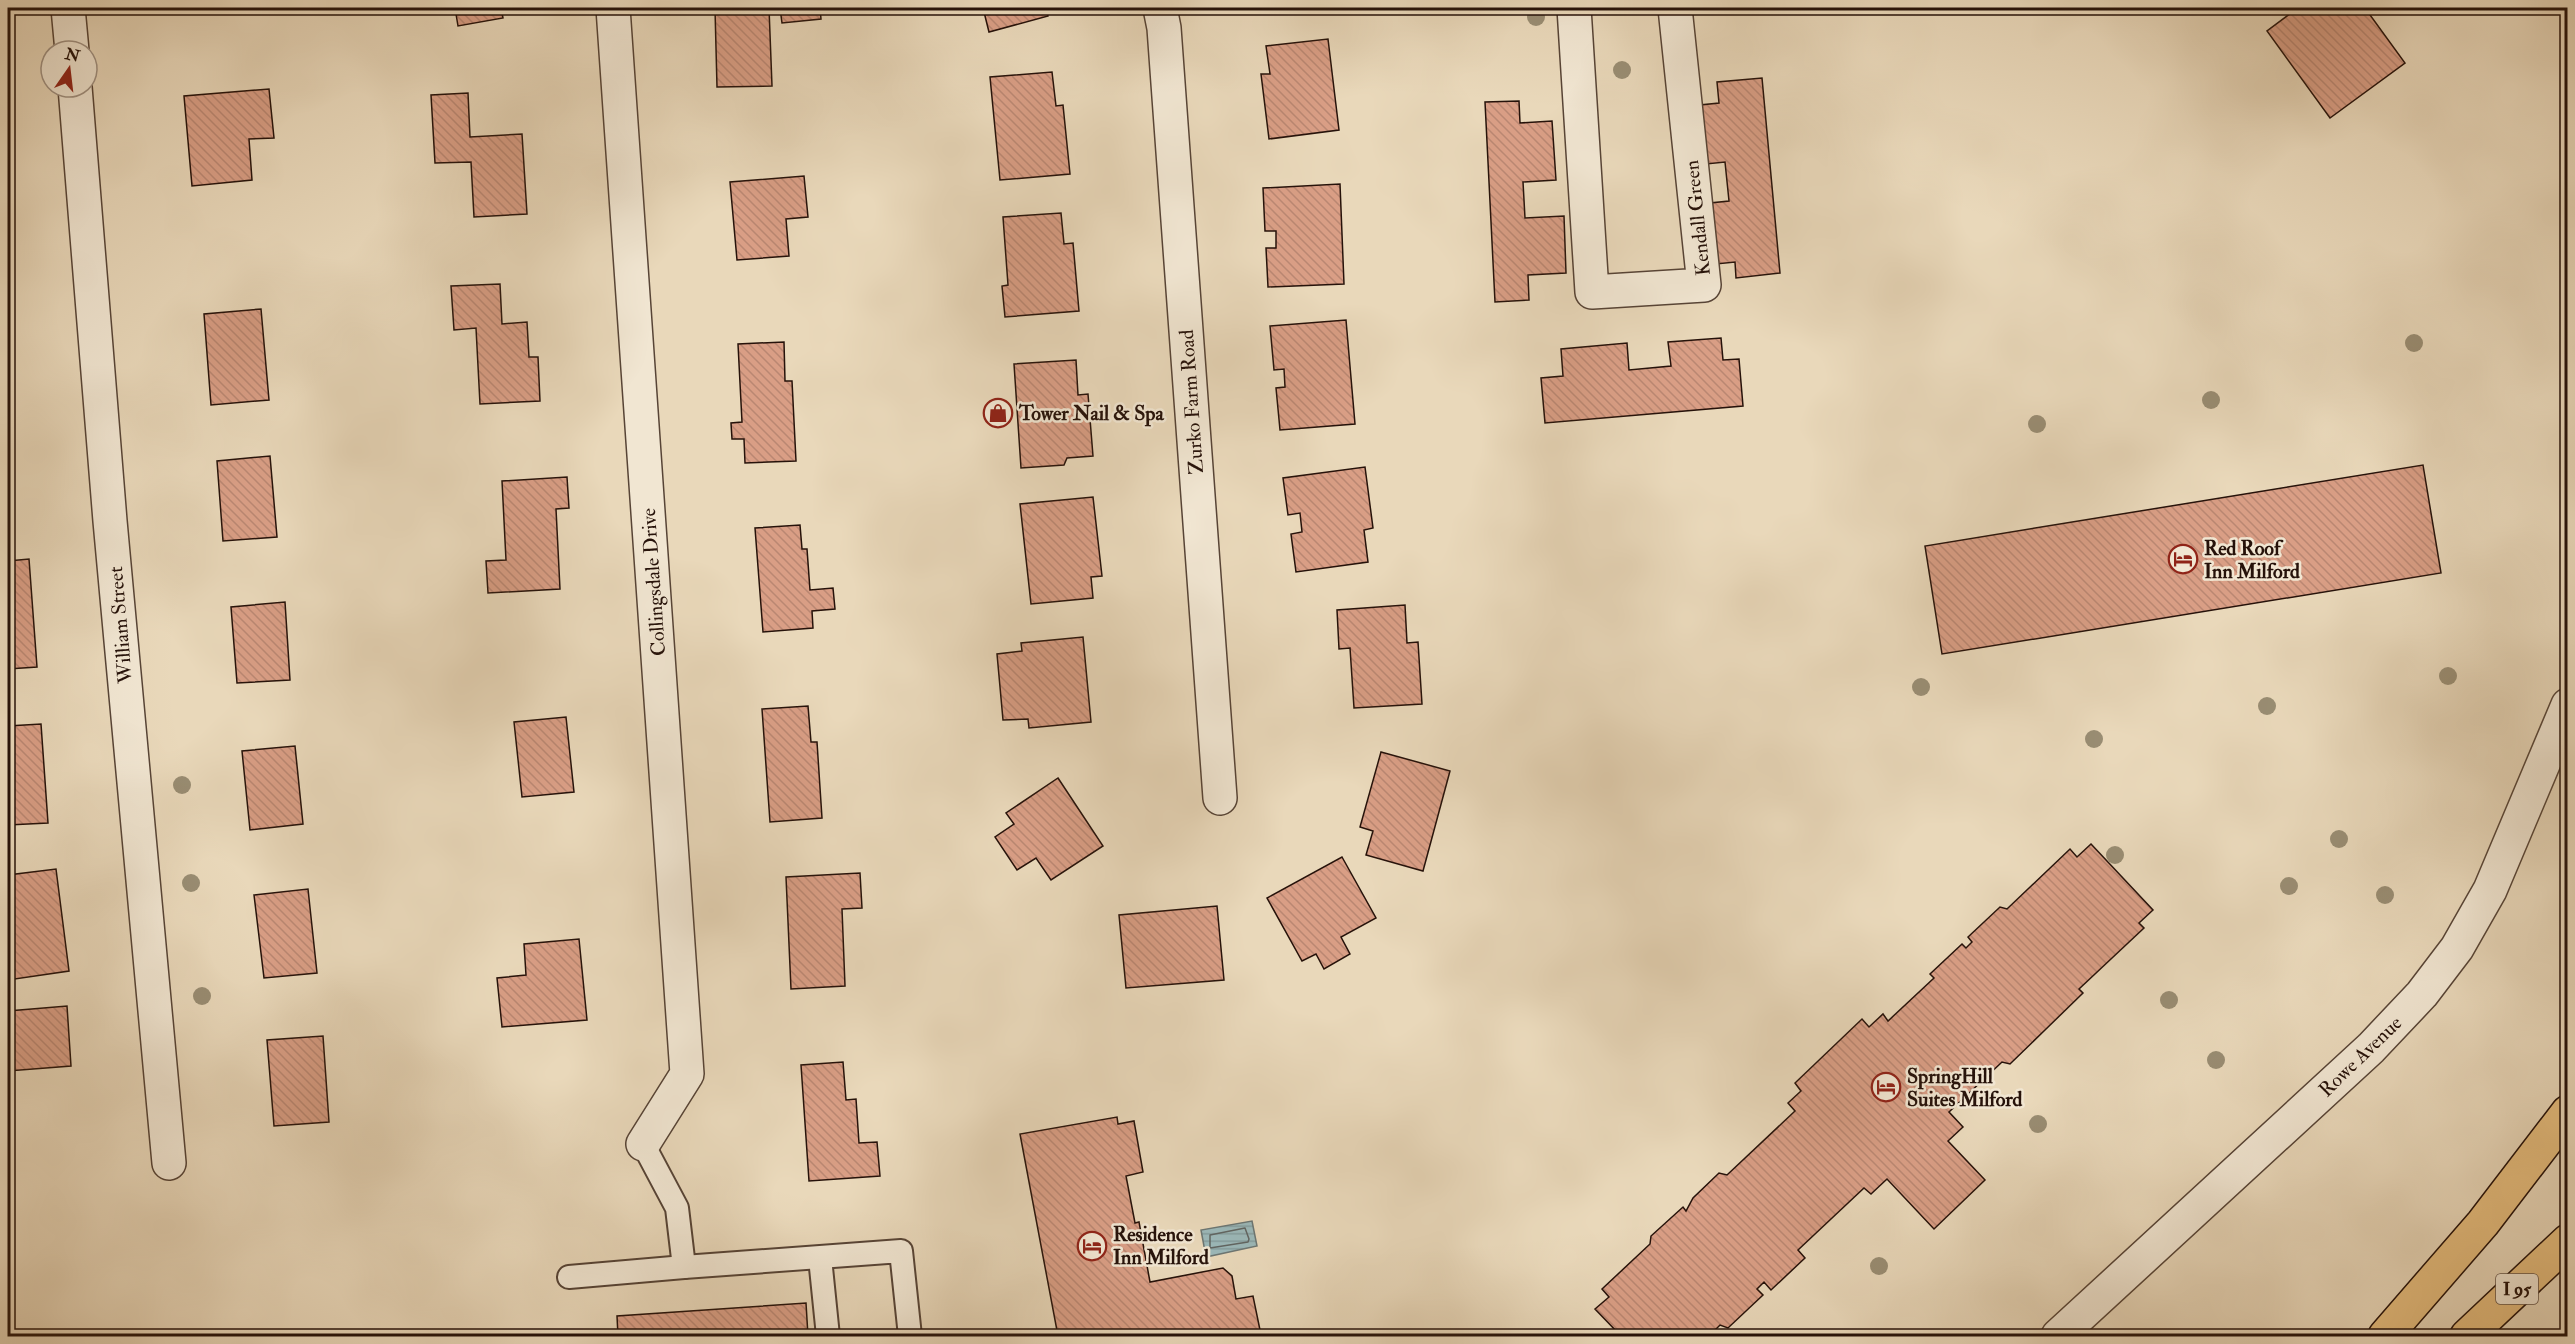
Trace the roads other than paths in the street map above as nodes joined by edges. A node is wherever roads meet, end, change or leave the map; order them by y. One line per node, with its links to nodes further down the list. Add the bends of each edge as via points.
1 (68, 8): 6 (street)
2 (613, 8): 11 (street, Collingsdale Drive, via 687,1074)
3 (1160, 8): 9 (street, Zurko Farm Road)
4 (1574, 8): 5 (street, Kendall Green, via 1592,292 1704,285)
5 (1675, 8)
6 (71, 39)
7 (76, 99): 12 (street, William Street, via 109,509)
8 (2568, 705): 19 (street, Rowe Avenue, via 2490,890 2457,948 2422,994 2362,1056)
9 (1220, 798)
10 (2568, 1112): 20 (highway, via 2483,1222)
11 (643, 1144): 15 (lane, via 677,1208)
12 (170, 1163)
13 (2568, 1241): 21 (highway, I 95)
14 (820, 1258): 15 (lane); 17 (lane); 18 (lane, via 901,1251)
15 (684, 1267): 16 (lane)
16 (569, 1277)
17 (828, 1336)
18 (910, 1336)
19 (2058, 1336)
20 (2385, 1336)
21 (2467, 1336)

